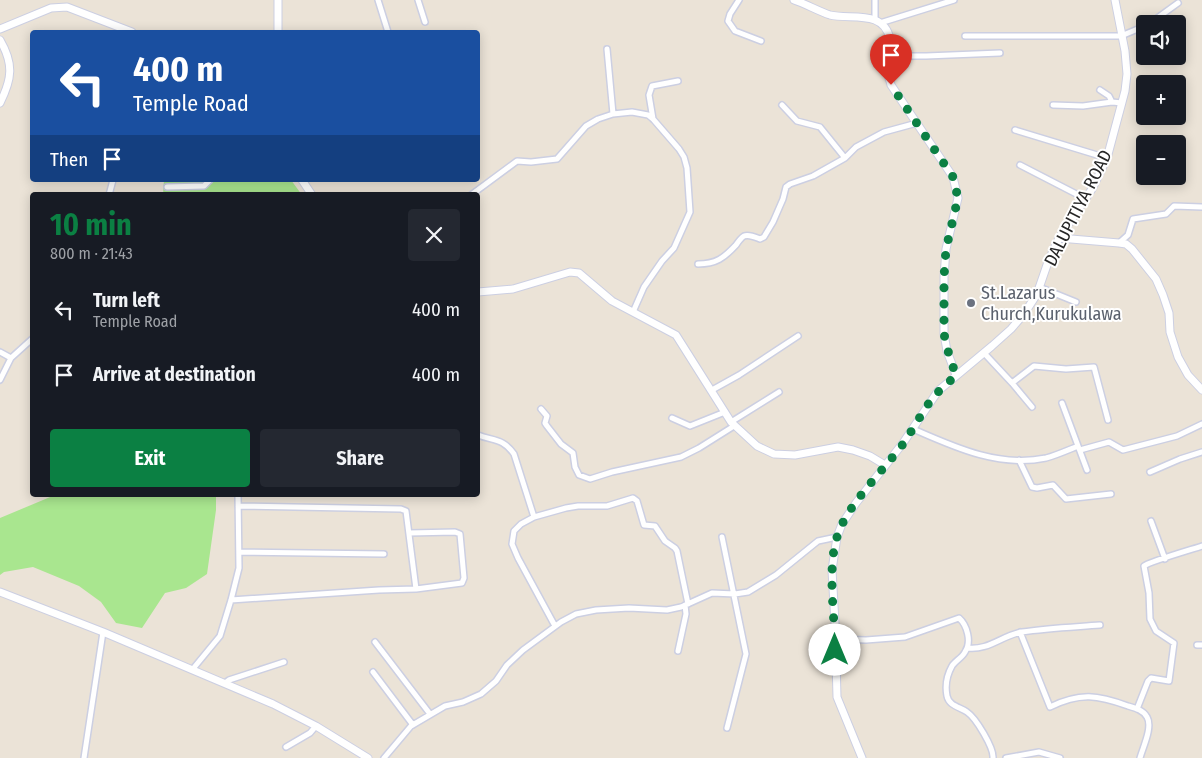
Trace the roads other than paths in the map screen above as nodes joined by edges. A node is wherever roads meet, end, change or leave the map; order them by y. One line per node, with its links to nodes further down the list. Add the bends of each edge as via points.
1 (278, 0): 16 (street)
2 (378, 0): 17 (street)
3 (418, 0): 13 (street)
4 (739, 0): 22 (street, via 728,21 735,31)
5 (794, 0): 9 (street)
6 (875, 0): 12 (street)
7 (954, 0): 12 (street)
8 (1115, 0): 20 (street, DALUPITIYA ROAD)
9 (804, 2): 12 (street, via 831,15)
10 (1178, 3): 11 (street)
11 (1161, 15)
12 (878, 21): 25 (street, via 888,31)
13 (425, 22)
14 (0, 29): 15 (street, via 51,8 67,7)
15 (127, 30)
16 (278, 30)
17 (387, 30)
18 (1136, 30): 20 (street)
19 (966, 36): 20 (street)
20 (1121, 36): 30 (street, DALUPITIYA ROAD, via 1127,74)
21 (0, 40): 29 (street, via 10,68)
22 (761, 41)
23 (607, 49): 33 (street)
24 (1000, 53): 25 (street)
25 (890, 56): 35 (street, via 887,70 891,85)
26 (678, 81): 34 (street, via 652,86)
27 (1100, 90): 28 (street)
28 (1112, 102): 30 (street); 32 (street, via 1083,106)
29 (0, 103)
30 (1122, 103): 38 (street, DALUPITIYA ROAD)
31 (782, 105): 37 (street, via 796,122 820,127)
32 (1053, 105)
33 (613, 114): 34 (street, via 632,112); 42 (street, via 586,126 558,159 517,161)
34 (653, 119): 51 (street, via 684,157 690,212 674,248 644,287)
35 (917, 123): 37 (street, via 884,132 856,147); 57 (street, via 953,177 958,198 946,249 944,277 944,334)
36 (1015, 130): 38 (street)
37 (845, 158): 47 (street, via 786,187 764,237 743,236 728,254 710,264)
38 (1107, 158): 43 (street, DALUPITIYA ROAD)
39 (1020, 166): 43 (street)
40 (208, 182): 41 (street, via 204,186)
41 (167, 187)
42 (475, 192)
43 (1086, 199): 45 (street, DALUPITIYA ROAD)
44 (1202, 207): 46 (street, via 1174,206 1166,214 1133,219 1128,236)
45 (1059, 238): 46 (street); 48 (street, DALUPITIYA ROAD)
46 (1119, 243): 60 (street, via 1132,248 1156,279 1169,313 1170,332 1178,358 1188,376)
47 (698, 264)
48 (1040, 287): 50 (street); 55 (street, DALUPITIYA ROAD, via 1018,321)
49 (480, 292): 51 (street, via 513,289 570,272 579,273 612,301)
50 (1076, 302)
51 (633, 312): 61 (street, via 676,335)
52 (798, 336): 61 (street)
53 (30, 341): 56 (street)
54 (0, 352): 56 (street)
55 (984, 353): 57 (street, DALUPITIYA ROAD); 59 (street)
56 (11, 358): 58 (street)
57 (956, 376): 71 (street, DALUPITIYA ROAD, via 934,397)
58 (0, 380)
59 (1012, 383): 64 (street); 68 (street, via 1034,366 1094,367)
60 (1201, 387)
61 (712, 390): 66 (street)
62 (779, 392): 69 (street)
63 (1062, 403): 73 (street)
64 (1032, 407)
65 (542, 409): 69 (street, via 547,416 545,423 561,444 573,453 579,475 586,479 681,456 699,448)
66 (725, 412): 67 (street, via 690,426); 69 (street)
67 (672, 418)
68 (1108, 420)
69 (733, 424): 76 (street, via 757,446 774,454 795,455 838,447 870,456)
70 (1202, 424): 73 (street, via 1177,436 1123,450 1109,442)
71 (913, 429): 75 (street, via 977,455); 76 (street, DALUPITIYA ROAD)
72 (480, 435): 82 (street, via 497,439 514,454)
73 (1079, 448): 75 (street, via 1046,458); 77 (street)
74 (1202, 452): 78 (street)
75 (1020, 460): 79 (street, via 1032,487 1053,485 1066,499)
76 (885, 465): 86 (street, DALUPITIYA ROAD, via 856,502)
77 (1087, 470)
78 (1150, 472)
79 (1111, 494)
80 (238, 497): 81 (street)
81 (238, 506): 84 (street, via 401,509 406,511); 88 (street)
82 (534, 517): 95 (street, via 578,506 607,506 633,498 644,525 655,526 677,551); 97 (street, via 514,531 512,544)
83 (1152, 521): 90 (street)
84 (409, 533): 91 (street); 91 (street, via 460,534 462,582)
85 (722, 537): 93 (street)
86 (837, 537): 93 (street, via 818,541 748,592); 100 (street, DALUPITIYA ROAD, via 832,570)
87 (1202, 546): 90 (street)
88 (240, 552): 89 (street); 94 (street)
89 (384, 554)
90 (1165, 559): 108 (street, via 1148,562 1144,566 1150,618 1156,631 1174,643 1169,681 1151,678)
91 (416, 589): 94 (street)
92 (0, 592): 98 (street)
93 (735, 594): 95 (street, via 712,593); 112 (street, via 746,654)
94 (231, 600): 105 (street, via 220,636)
95 (687, 604): 97 (street, via 667,610 596,610 576,614); 103 (street)
96 (1100, 624): 99 (street)
97 (555, 626): 109 (street, via 507,665 496,682 481,694)
98 (103, 632): 105 (street); 115 (street)
99 (1020, 632): 102 (street, via 975,650); 108 (street, via 1050,707 1081,696 1093,696)
100 (835, 639): 102 (street, via 905,637 959,618 966,624); 118 (street, DALUPITIYA ROAD, via 837,697)
101 (375, 642): 109 (street)
102 (967, 648): 114 (street, via 952,665 946,684 947,699 968,713 990,744)
103 (678, 651)
104 (284, 662): 107 (street)
105 (192, 670): 107 (street)
106 (373, 672): 110 (street)
107 (225, 683): 111 (street)
108 (1137, 709): 122 (street, via 1148,718 1149,727)
109 (430, 714): 110 (street)
110 (413, 724): 117 (street)
111 (316, 726): 113 (street); 116 (street)
112 (727, 728)
113 (286, 747)
114 (993, 757): 119 (street)
115 (84, 758)
116 (368, 758)
117 (384, 758)
118 (862, 758)
119 (1002, 758)
120 (1006, 758): 121 (street, via 1039,752)
121 (1060, 758)
122 (1140, 758)

